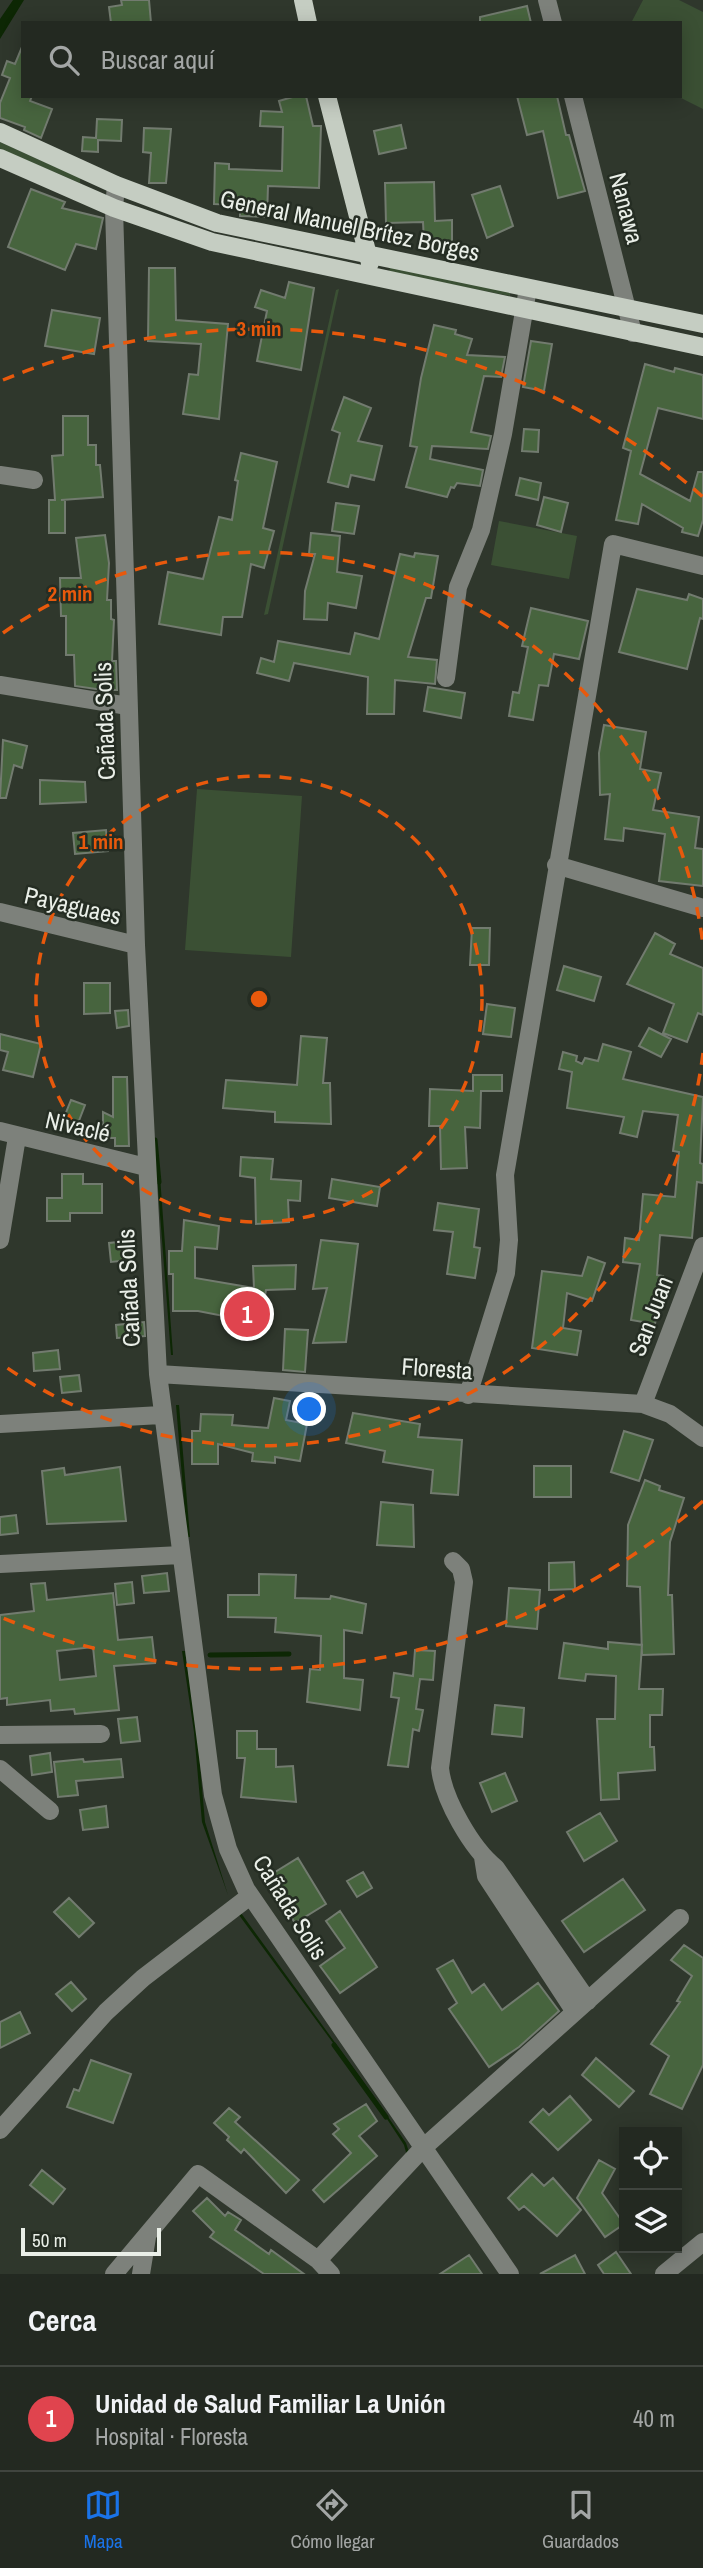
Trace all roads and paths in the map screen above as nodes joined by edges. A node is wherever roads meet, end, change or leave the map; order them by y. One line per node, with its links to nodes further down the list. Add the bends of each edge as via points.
1 (303, 0): 3 (main road)
2 (547, 0): 4 (street)
3 (308, 21)
4 (552, 21)
5 (328, 98): 11 (main road)
6 (574, 98): 14 (street, Nanawa)
7 (0, 132): 9 (main road, General Manuel Brítez Borges)
8 (0, 158): 10 (main road, General Manuel Brítez Borges)
9 (116, 185): 10 (street, Cañada Solis); 11 (main road, General Manuel Brítez Borges, via 217,223)
10 (114, 208): 12 (main road, General Manuel Brítez Borges, via 212,242); 24 (street, Cañada Solis)
11 (367, 254): 12 (main road); 13 (main road, General Manuel Brítez Borges)
12 (374, 277): 15 (main road, General Manuel Brítez Borges)
13 (528, 288): 14 (main road, General Manuel Brítez Borges); 15 (street)
14 (628, 307): 16 (main road, General Manuel Brítez Borges); 17 (street, Nanawa)
15 (524, 309): 17 (main road, General Manuel Brítez Borges); 22 (street, via 481,530 458,587)
16 (703, 324)
17 (633, 332): 18 (main road, General Manuel Brítez Borges)
18 (703, 347)
19 (0, 475): 20 (street)
20 (34, 480)
21 (703, 566): 25 (street, via 613,544)
22 (446, 678)
23 (0, 685): 24 (street)
24 (128, 706): 28 (street, Cañada Solis)
25 (556, 865): 26 (street); 34 (street, via 505,1175 506,1273)
26 (703, 908)
27 (0, 912): 28 (street, Payaguaes)
28 (136, 944): 30 (street, Cañada Solis)
29 (8, 1134): 30 (street, Nivaclé); 31 (street)
30 (146, 1167): 33 (street, Cañada Solis)
31 (0, 1240)
32 (703, 1245): 35 (street, San Juan)
33 (158, 1374): 34 (street, Floresta); 36 (street, Cañada Solis)
34 (468, 1395): 35 (street, Floresta)
35 (643, 1404): 38 (street, Floresta, via 670,1414)
36 (161, 1415): 37 (street); 39 (street, Cañada Solis)
37 (0, 1424)
38 (703, 1438)
39 (181, 1555): 41 (street); 46 (street, Cañada Solis, via 213,1795 228,1849)
40 (453, 1561): 48 (street, via 461,1569 464,1583 440,1768 442,1785 483,1857 496,1868)
41 (0, 1564)
42 (101, 1734): 43 (street)
43 (0, 1735)
44 (0, 1769): 45 (street)
45 (50, 1811)
46 (250, 1896): 49 (street, via 106,2012); 50 (street, Cañada Solis)
47 (680, 1918): 48 (street)
48 (582, 2006): 50 (street)
49 (0, 2130)
50 (423, 2148): 53 (street); 57 (street, Cañada Solis)
51 (147, 2237): 53 (street, via 198,2174); 54 (street); 55 (street)
52 (703, 2242): 58 (street)
53 (318, 2260): 56 (street)
54 (114, 2274)
55 (141, 2274)
56 (331, 2274)
57 (510, 2274)
58 (664, 2274)

